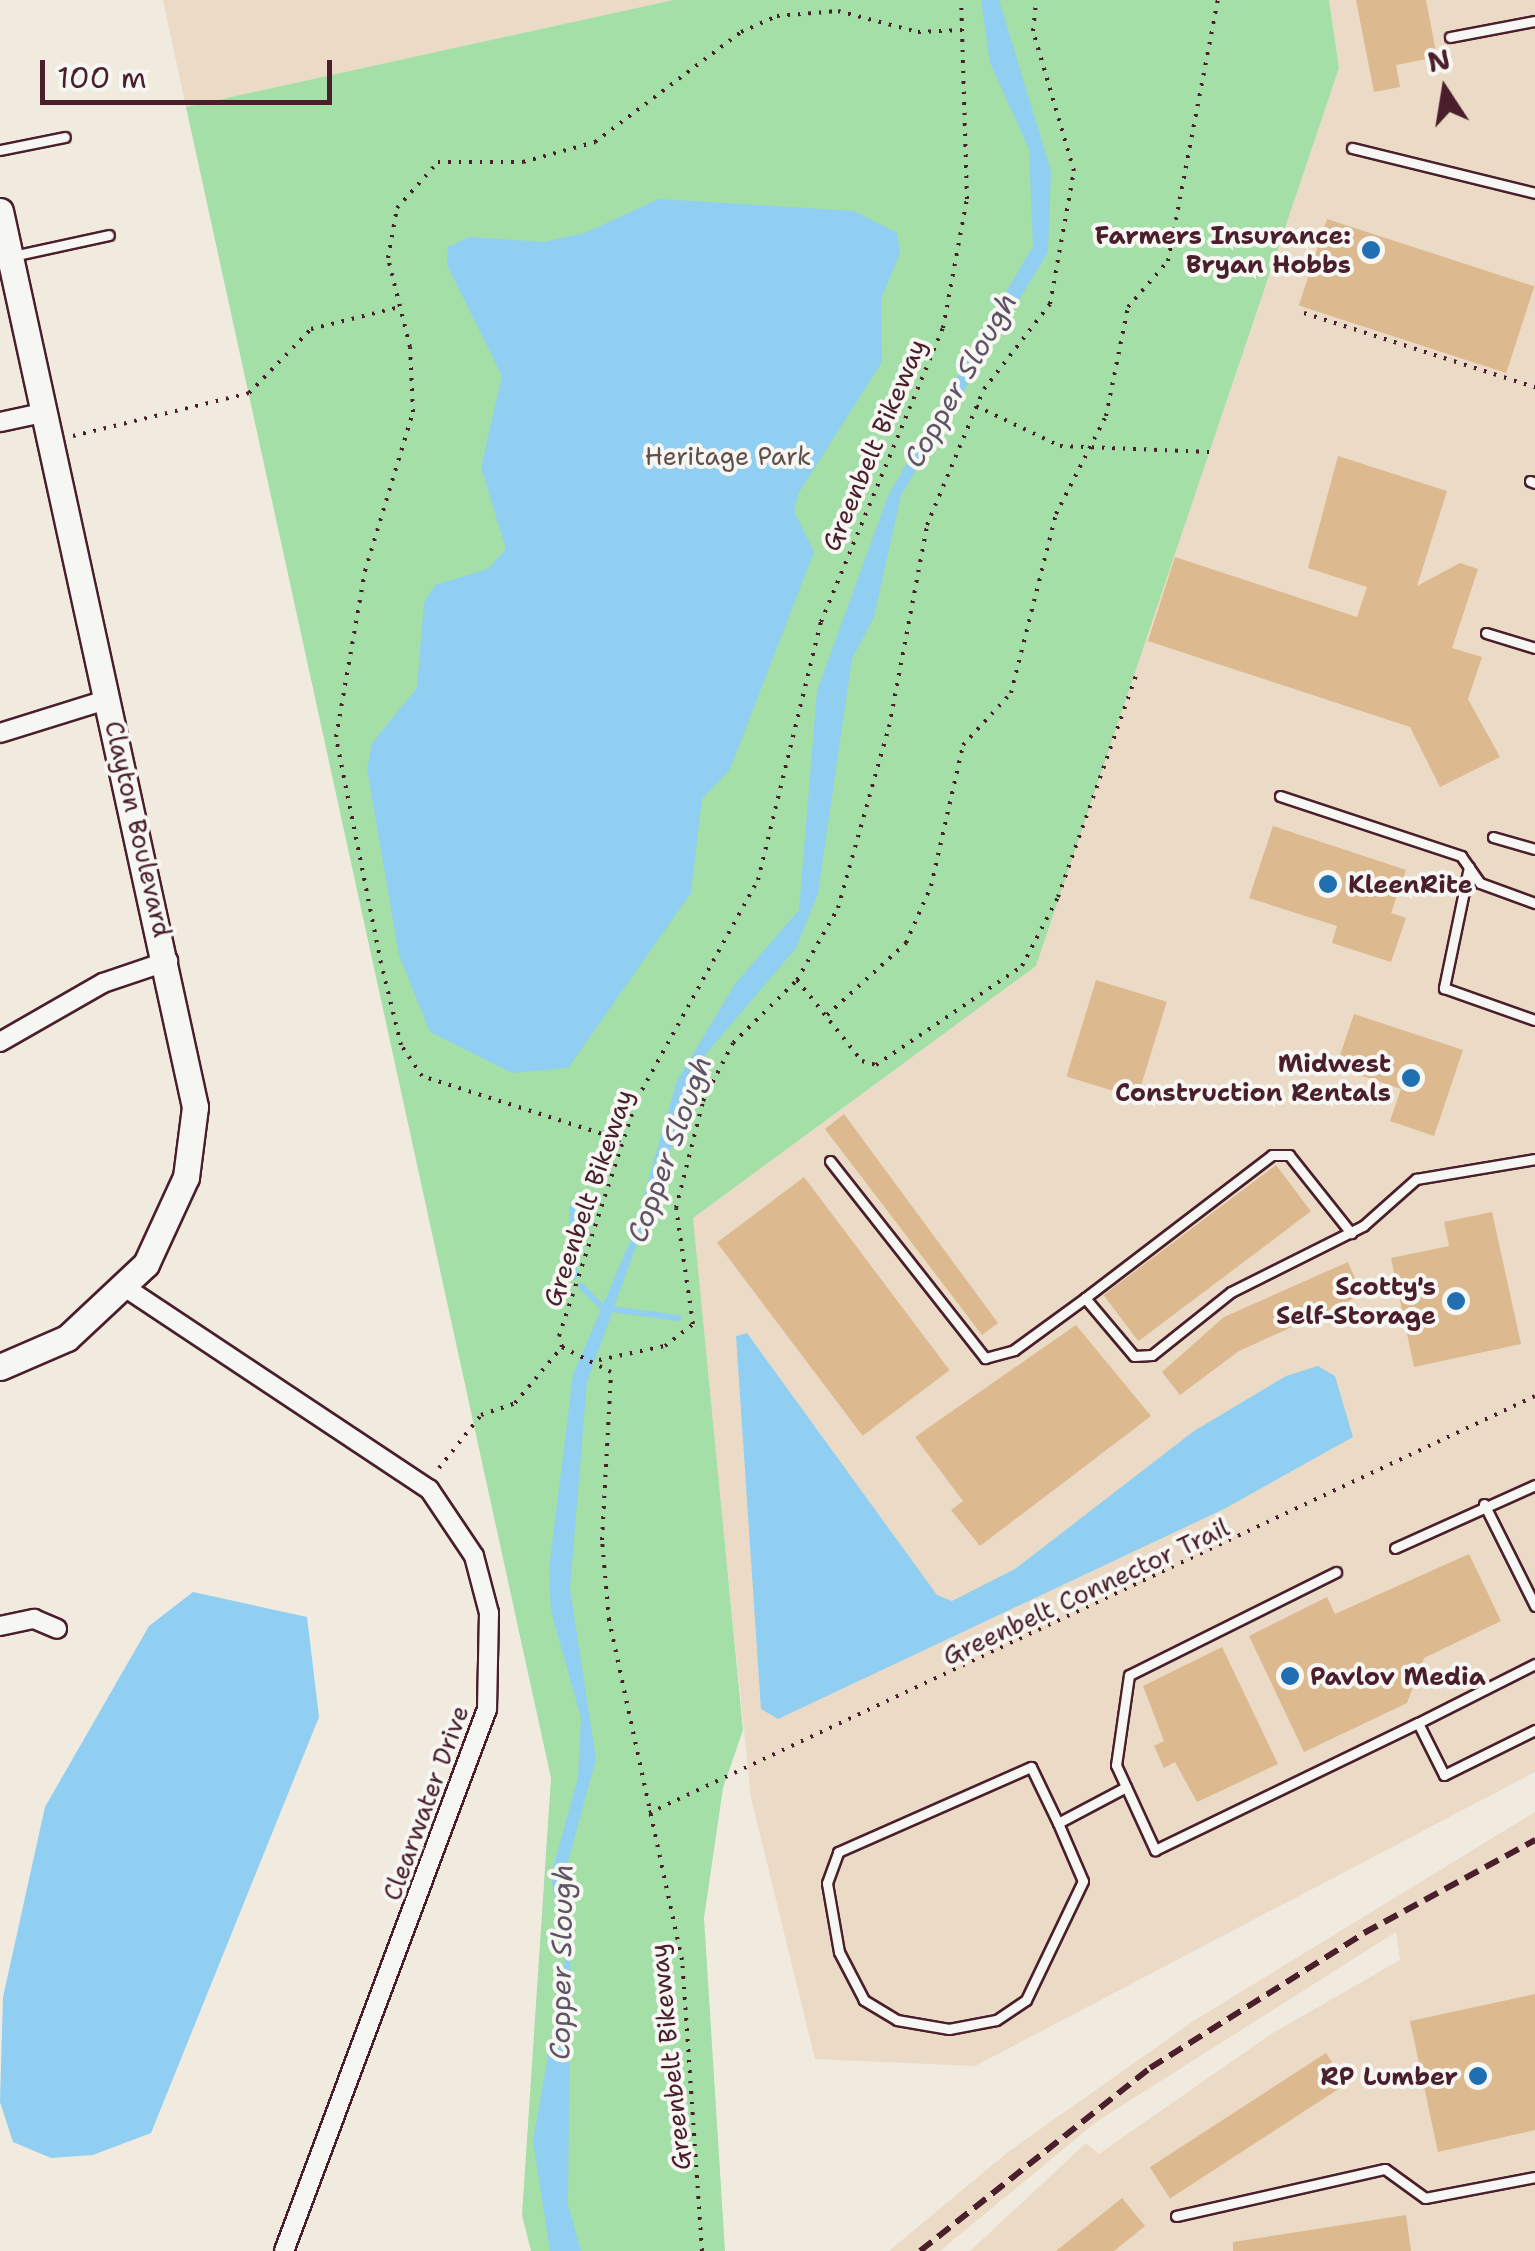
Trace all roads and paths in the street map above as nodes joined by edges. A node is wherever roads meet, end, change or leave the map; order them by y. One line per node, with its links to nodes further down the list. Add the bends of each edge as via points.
1 (961, 0): 5 (path, Greenbelt Bikeway)
2 (1036, 0): 17 (path, via 1037,52 1074,172 1072,209 1050,304)
3 (1218, 0): 21 (path, via 1172,248 1128,307)
4 (1535, 21): 6 (lane)
5 (962, 30): 14 (path, via 918,32 838,11 777,16 741,32 594,142 523,162 438,162 397,208 388,258); 38 (path, Greenbelt Bikeway, via 967,200 943,328 821,622 758,880)
6 (1450, 37)
7 (65, 137): 9 (lane)
8 (1352, 148): 10 (lane)
9 (0, 150)
10 (1535, 193)
11 (0, 211): 13 (street, Clayton Boulevard)
12 (109, 235): 13 (lane)
13 (10, 257): 18 (street, Clayton Boulevard)
14 (400, 308): 20 (path, via 311,329 249,393); 38 (path, via 412,412 365,570 336,738 402,1045 422,1076 447,1091 514,1102)
15 (1304, 312): 16 (path)
16 (1535, 387)
17 (976, 406): 21 (path, via 1032,438); 34 (path, via 926,525 889,726 838,908)
18 (42, 413): 19 (street); 26 (street, Clayton Boulevard)
19 (0, 422)
20 (73, 436)
21 (1094, 446): 22 (path); 35 (path, via 1050,531 1011,693 963,745 917,922 888,964)
22 (1210, 452)
23 (1486, 633): 24 (lane)
24 (1535, 648)
25 (1136, 676): 35 (path, via 1058,897 1022,966 876,1065 862,1062)
26 (110, 699): 27 (street); 33 (street, Clayton Boulevard)
27 (0, 733)
28 (1280, 796): 31 (lane, via 1462,856)
29 (1493, 837): 30 (lane)
30 (1535, 849)
31 (1468, 867): 32 (lane, via 1480,883); 36 (lane, via 1444,988)
32 (1535, 903)
33 (168, 960): 37 (street, via 103,983); 42 (street, Clayton Boulevard, via 193,1082 193,1143 173,1214)
34 (797, 980): 35 (path); 45 (path, via 733,1043 702,1101 676,1208 694,1324 665,1346)
35 (828, 1015)
36 (1535, 1020)
37 (0, 1042)
38 (621, 1140): 44 (path, Greenbelt Bikeway)
39 (1535, 1159): 41 (lane, via 1432,1172)
40 (830, 1161): 43 (lane, via 985,1358 1014,1350)
41 (1350, 1232): 43 (lane, via 1231,1292 1152,1355 1134,1356); 43 (lane, via 1289,1155 1272,1155)
42 (126, 1288): 46 (street, Clayton Boulevard, via 67,1338); 64 (street, Clearwater Drive, via 429,1489 469,1545 489,1614 486,1710)
43 (1085, 1298)
44 (562, 1347): 45 (path, Greenbelt Bikeway); 48 (path, via 515,1403 481,1415)
45 (597, 1360): 60 (path, Greenbelt Bikeway, via 611,1372 602,1540 610,1620)
46 (0, 1367)
47 (1535, 1396): 60 (path, Greenbelt Connector Trail)
48 (439, 1468)
49 (1535, 1485): 50 (lane)
50 (1484, 1504): 51 (lane); 53 (lane)
51 (1395, 1548)
52 (1336, 1572): 59 (lane, via 1128,1675 1117,1747)
53 (1535, 1606)
54 (0, 1626): 55 (street, via 34,1619)
55 (57, 1629)
56 (1535, 1664): 57 (lane)
57 (1418, 1723): 58 (lane, via 1444,1775); 59 (lane, via 1155,1850)
58 (1535, 1730)
59 (1126, 1787): 61 (lane)
60 (649, 1813): 65 (path, Greenbelt Bikeway, via 686,1994)
61 (1058, 1823): 61 (lane, via 1031,1767 838,1852 827,1883 839,1952 864,2000 898,2020 948,2029 996,2020 1026,2000 1083,1880)
62 (1535, 2177): 63 (lane, via 1425,2198 1384,2168)
63 (1176, 2216)
64 (284, 2251)
65 (702, 2251)

